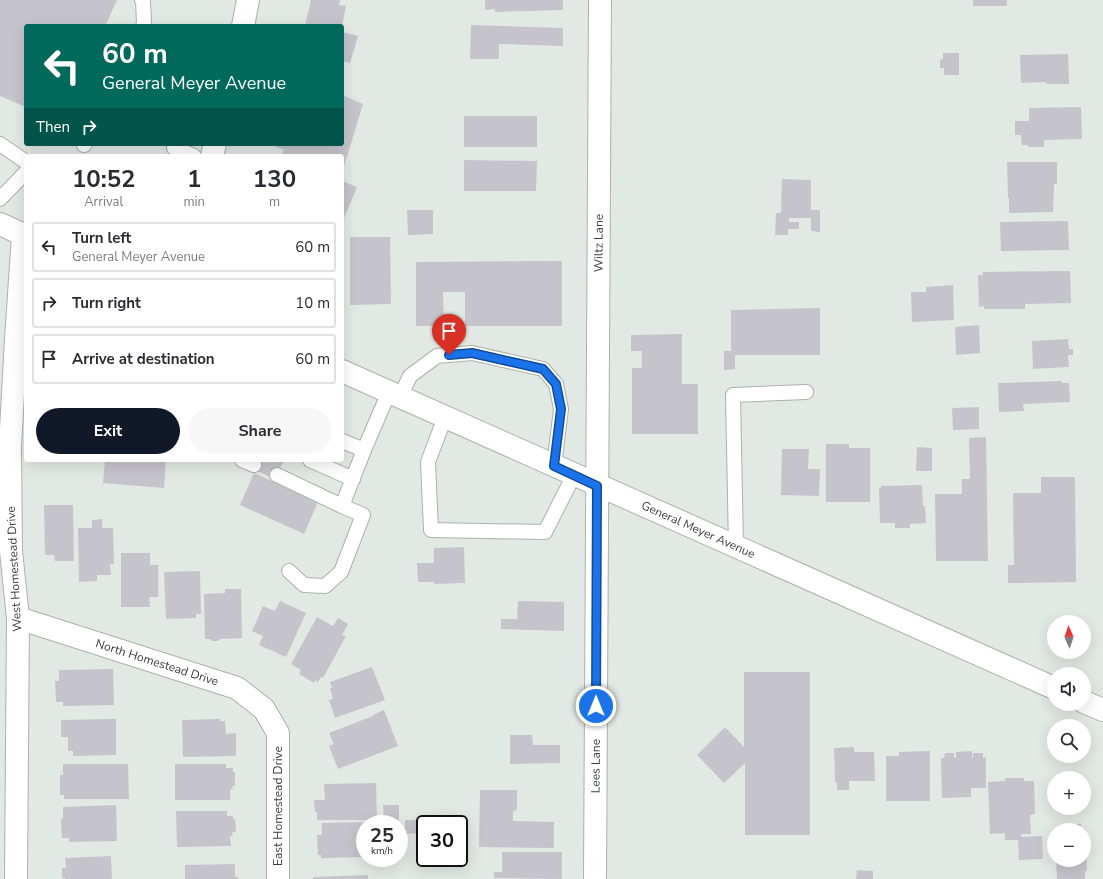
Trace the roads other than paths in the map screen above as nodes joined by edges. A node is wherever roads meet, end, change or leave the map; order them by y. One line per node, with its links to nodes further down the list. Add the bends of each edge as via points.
1 (142, 0): 4 (lane)
2 (248, 0): 5 (street)
3 (600, 0): 25 (street, Wiltz Lane)
4 (144, 24)
5 (243, 24)
6 (0, 144): 9 (lane)
7 (173, 149): 8 (lane)
8 (188, 154)
9 (24, 161)
10 (24, 174): 11 (lane)
11 (0, 199)
12 (0, 224): 13 (street)
13 (24, 235): 29 (street, West Homestead Drive, via 10,447 11,551)
14 (344, 372): 16 (street, General Meyer Avenue)
15 (806, 392): 27 (lane, via 733,395)
16 (395, 395): 17 (street, General Meyer Avenue); 19 (lane); 21 (lane, via 410,376 437,356 472,353 543,369 556,384 561,409)
17 (445, 417): 21 (street, General Meyer Avenue); 22 (lane, via 428,462 431,530 545,532)
18 (344, 442): 19 (lane)
19 (364, 450): 24 (lane)
20 (315, 462): 24 (lane)
21 (554, 466): 22 (street, General Meyer Avenue)
22 (574, 475): 25 (street, General Meyer Avenue)
23 (276, 476): 26 (lane)
24 (353, 479): 26 (lane)
25 (597, 486): 27 (street, General Meyer Avenue); 36 (street, Lees Lane)
26 (342, 506): 28 (lane, via 363,515 341,572 325,586 304,584)
27 (736, 548): 30 (street, General Meyer Avenue)
28 (288, 570)
29 (18, 618): 33 (street, North Homestead Drive, via 238,688 264,709); 34 (street, West Homestead Drive)
30 (1047, 685)
31 (1091, 705): 32 (street)
32 (1103, 710)
33 (278, 733): 35 (street, East Homestead Drive)
34 (16, 879)
35 (278, 879)
36 (595, 879)

